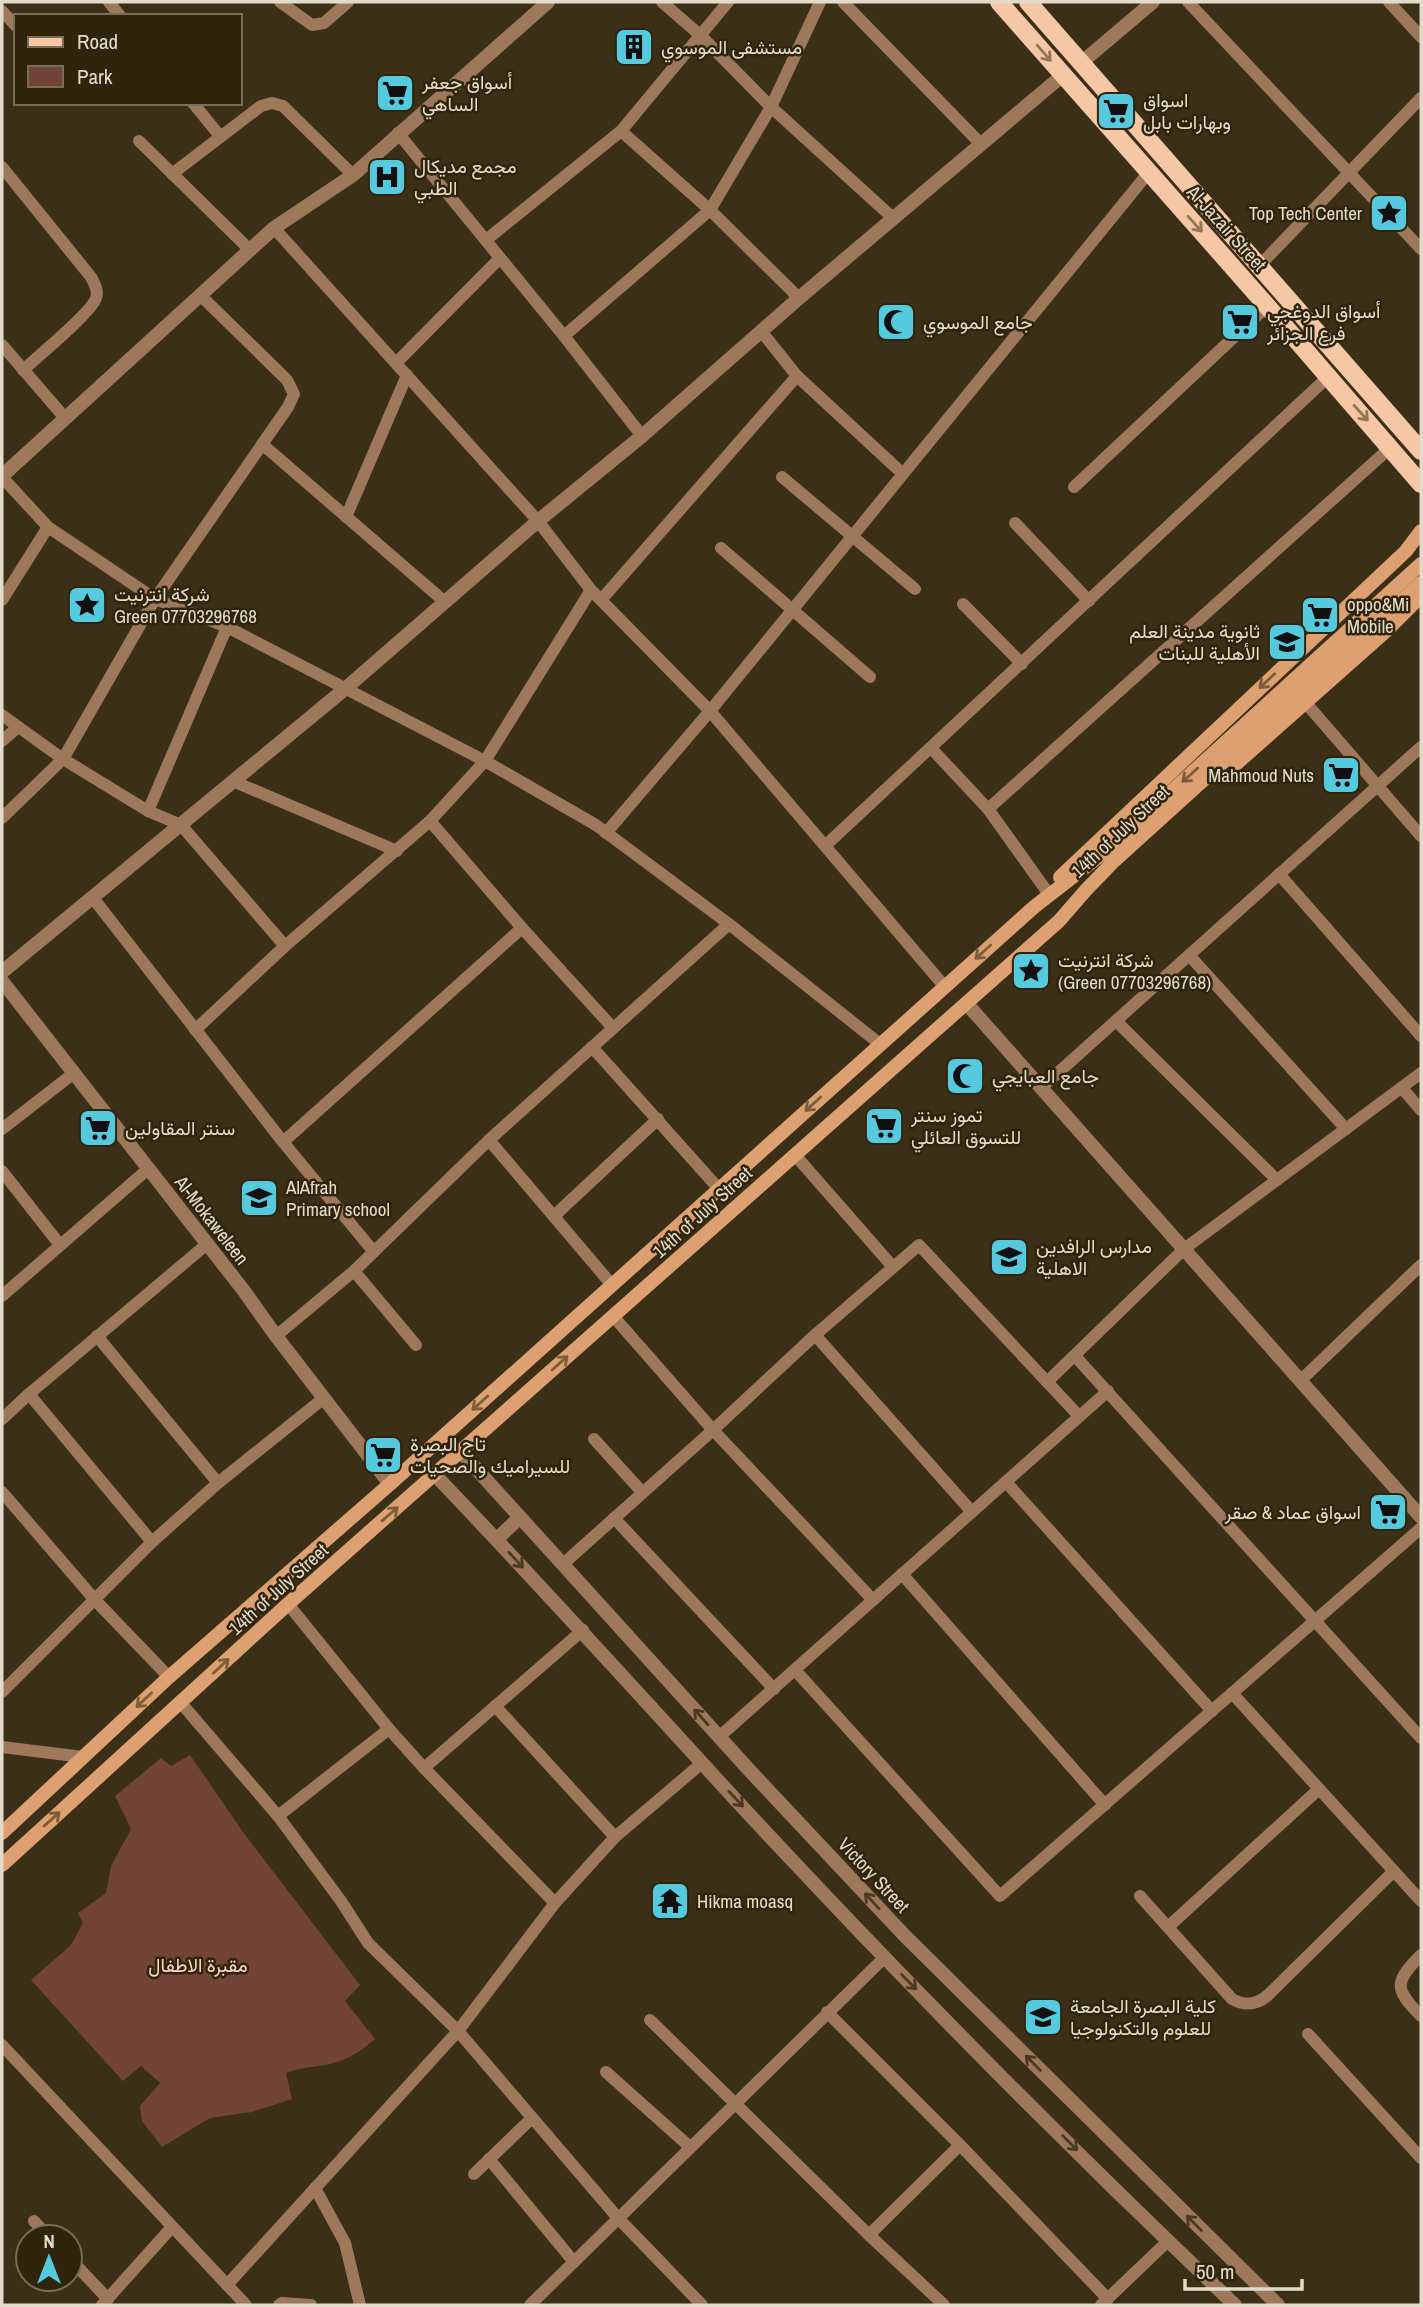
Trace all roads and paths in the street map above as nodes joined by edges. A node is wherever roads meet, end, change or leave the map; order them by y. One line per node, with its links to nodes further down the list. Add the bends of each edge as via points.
1 (280, 2): 2 (street, via 312,25 324,23)
2 (348, 2)
3 (548, 2): 23 (street)
4 (662, 2): 15 (street)
5 (728, 2): 15 (street)
6 (820, 2): 21 (street)
7 (843, 2): 26 (street)
8 (999, 2): 18 (main road, Al-Jazair Street, one-way to 18)
9 (1028, 2): 17 (main road, Al-Jazair Street)
10 (1153, 2): 17 (street)
11 (1188, 2): 29 (street)
12 (1389, 2): 16 (street)
13 (2, 11): 14 (street)
14 (14, 24)
15 (701, 36): 21 (street); 22 (street)
16 (1421, 37)
17 (1081, 63): 39 (main road, Al-Jazair Street)
18 (1063, 75): 26 (street); 28 (main road, Al-Jazair Street)
19 (1421, 98): 29 (street)
20 (195, 105): 24 (street)
21 (771, 107): 32 (street); 33 (street)
22 (621, 131): 32 (street); 35 (street)
23 (398, 133): 31 (street); 35 (street)
24 (220, 136): 30 (street); 31 (street, via 272,103 282,106)
25 (139, 141): 30 (street)
26 (980, 143): 33 (street)
27 (2, 167): 47 (street, via 96,288 96,298 86,312)
28 (1149, 172): 42 (main road, Al-Jazair Street, one-way to 42); 56 (street)
29 (1350, 172): 36 (street); 39 (street)
30 (172, 174): 37 (street)
31 (353, 175): 34 (street)
32 (710, 210): 41 (street); 44 (street)
33 (893, 218): 41 (street)
34 (274, 228): 37 (street); 46 (street)
35 (486, 240): 38 (street)
36 (1421, 249)
37 (250, 250): 40 (street)
38 (500, 258): 44 (street); 46 (street)
39 (1260, 265): 55 (main road, Al-Jazair Street)
40 (200, 295): 51 (street); 53 (street, via 287,380 293,394)
41 (799, 298): 43 (street)
42 (1267, 306): 50 (main road, Al-Jazair Street); 60 (street)
43 (761, 331): 49 (street); 52 (street)
44 (564, 336): 52 (street)
45 (2, 345): 47 (street)
46 (396, 363): 48 (street)
47 (23, 370): 51 (street)
48 (407, 375): 61 (street); 62 (street)
49 (797, 376): 56 (street); 77 (street)
50 (1328, 377): 54 (main road, Al-Jazair Street, one-way to 54); 78 (street)
51 (65, 418): 57 (street)
52 (642, 436): 62 (street)
53 (262, 444): 61 (street); 75 (street)
54 (1391, 447): 59 (main road, Al-Jazair Street); 97 (street)
55 (1421, 451)
56 (903, 474): 66 (street)
57 (2, 476): 64 (street)
58 (782, 477): 66 (street)
59 (1421, 484)
60 (1074, 487)
61 (346, 517): 79 (street)
62 (538, 521): 73 (street); 79 (street)
63 (1015, 523): 78 (street)
64 (48, 527): 75 (street); 76 (street)
65 (1421, 531): 69 (main road)
66 (852, 536): 72 (street); 81 (street)
67 (1421, 546): 69 (main road)
68 (721, 548): 81 (street)
69 (1406, 551): 108 (main road, one-way to 108)
70 (1421, 564): 106 (main road, 14th of July Street, one-way to 106)
71 (1421, 583): 106 (main road, 14th of July Street)
72 (915, 589)
73 (591, 590): 77 (street); 94 (street)
74 (1421, 596): 86 (main road)
75 (155, 599): 82 (street); 93 (street)
76 (2, 600)
77 (601, 600): 87 (street)
78 (1089, 601): 83 (street)
79 (446, 602): 85 (street)
80 (963, 604): 83 (street)
81 (792, 610): 84 (street); 87 (street)
82 (227, 627): 85 (street); 98 (street)
83 (1022, 664): 92 (street)
84 (870, 677)
85 (346, 688): 94 (street); 95 (street)
86 (1305, 702): 96 (street); 111 (main road)
87 (710, 710): 102 (street); 104 (street)
88 (2, 715): 89 (street)
89 (18, 727): 90 (street); 93 (street)
90 (2, 741)
91 (1421, 747): 96 (street)
92 (931, 748): 97 (street); 104 (street)
93 (63, 758): 98 (street); 99 (street)
94 (485, 761): 100 (street); 102 (street)
95 (235, 782): 101 (street); 105 (street)
96 (1379, 785): 103 (street); 107 (street)
97 (988, 809): 108 (street)
98 (148, 811): 101 (street)
99 (2, 818)
100 (430, 821): 105 (street); 113 (street)
101 (181, 825): 109 (street); 114 (street)
102 (606, 833): 112 (street)
103 (1421, 836)
104 (826, 845): 118 (street)
105 (397, 851): 114 (street)
106 (1110, 856): 110 (main road, 14th of July Street); 111 (main road, 14th of July Street)
107 (1279, 874): 115 (street); 123 (street)
108 (1046, 890): 110 (main road)
109 (93, 898): 116 (street); 122 (street)
110 (1034, 906): 118 (main road, 14th of July Street, one-way to 118)
111 (1059, 921): 119 (main road, 14th of July Street)
112 (729, 924): 121 (street); 124 (street)
113 (522, 928): 121 (street); 135 (street)
114 (285, 946): 122 (street)
115 (1189, 955): 120 (street); 133 (street)
116 (2, 972)
117 (2, 981): 126 (street, Al-Mokaweleen)
118 (945, 987): 124 (main road, 14th of July Street)
119 (967, 1004): 128 (street); 136 (main road, 14th of July Street)
120 (1116, 1021): 128 (street); 139 (street)
121 (613, 1028): 125 (street)
122 (195, 1030): 135 (street)
123 (1421, 1036)
124 (880, 1044): 140 (main road, 14th of July Street, one-way to 140)
125 (592, 1047): 131 (street); 134 (street)
126 (74, 1073): 132 (street); 137 (street, Al-Mokaweleen)
127 (1421, 1073): 129 (street)
128 (1041, 1088): 144 (street)
129 (1402, 1088): 130 (street); 133 (street)
130 (1421, 1110)
131 (657, 1118): 140 (street); 141 (street)
132 (3, 1124)
133 (1346, 1129): 139 (street)
134 (489, 1140): 141 (street); 145 (street)
135 (282, 1142): 145 (street)
136 (795, 1155): 147 (street); 151 (main road, 14th of July Street)
137 (148, 1169): 142 (street, Al-Mokaweleen); 143 (street)
138 (2, 1171): 143 (street)
139 (1277, 1180): 144 (street)
140 (719, 1189): 149 (main road, 14th of July Street)
141 (554, 1216): 149 (street)
142 (207, 1244): 153 (street); 154 (street, Al-Mokaweleen)
143 (60, 1245): 150 (street)
144 (1184, 1249): 156 (street); 157 (street)
145 (374, 1252): 148 (street)
146 (1421, 1265): 157 (street)
147 (892, 1267): 152 (street); 158 (street, via 919,1245)
148 (354, 1271): 154 (street); 155 (street)
149 (612, 1285): 170 (main road, 14th of July Street, one-way to 170)
150 (2, 1296)
151 (613, 1316): 164 (street); 166 (main road, 14th of July Street, one-way to 151)
152 (815, 1335): 164 (street); 173 (street)
153 (97, 1336): 160 (street); 169 (street)
154 (276, 1336): 161 (street, Al-Mokaweleen)
155 (416, 1345)
156 (1075, 1356): 158 (street); 159 (street)
157 (1300, 1381): 174 (street)
158 (1047, 1382): 162 (street)
159 (1108, 1391): 162 (street); 185 (street)
160 (29, 1394): 163 (street); 179 (street)
161 (324, 1398): 169 (street); 170 (street, Al-Mokaweleen)
162 (1079, 1416): 168 (street)
163 (2, 1419)
164 (713, 1430): 172 (street); 183 (street)
165 (594, 1439): 172 (street)
166 (461, 1452): 167 (main road, 14th of July Street); 175 (street, Victory Street)
167 (435, 1475): 178 (street); 184 (main road, 14th of July Street, one-way to 167)
168 (1006, 1482): 173 (street); 194 (street)
169 (218, 1483): 179 (street)
170 (390, 1484): 188 (main road, 14th of July Street)
171 (2, 1492): 182 (street)
172 (642, 1492): 176 (street)
173 (971, 1512): 181 (street)
174 (1420, 1513)
175 (519, 1518): 178 (street); 180 (street, Victory Street)
176 (614, 1518): 180 (street); 189 (street)
177 (1421, 1528): 185 (street)
178 (497, 1539): 186 (street, one-way to 186)
179 (152, 1542): 182 (street)
180 (563, 1564): 196 (street, Victory Street, one-way to 180)
181 (902, 1574): 183 (street); 203 (street)
182 (95, 1600): 188 (street); 190 (street)
183 (873, 1600): 187 (street)
184 (288, 1604): 192 (main road, 14th of July Street, one-way to 184); 195 (street)
185 (1316, 1620): 191 (street); 197 (street)
186 (583, 1630): 193 (street); 200 (street)
187 (795, 1670): 189 (street); 203 (street, via 1000,1896)
188 (169, 1677): 199 (main road, 14th of July Street, one-way to 199)
189 (774, 1689): 196 (street)
190 (2, 1692)
191 (1232, 1693): 194 (street); 202 (street)
192 (181, 1703): 204 (street); 207 (main road, 14th of July Street, one-way to 192)
193 (495, 1706): 201 (street); 206 (street)
194 (1212, 1711): 203 (street)
195 (389, 1729): 201 (street); 204 (street)
196 (719, 1737): 247 (street, Victory Street, one-way to 196, via 905,1936)
197 (1421, 1738)
198 (2, 1746): 199 (street)
199 (83, 1757): 205 (main road, 14th of July Street)
200 (702, 1763): 206 (street); 214 (street, one-way to 214)
201 (424, 1768): 211 (street)
202 (1319, 1789): 208 (street); 212 (street)
203 (1105, 1805)
204 (278, 1816): 218 (street, via 368,1943)
205 (2, 1833)
206 (615, 1837): 211 (street)
207 (2, 1865)
208 (1394, 1871): 210 (street); 212 (street, via 1254,2004 1232,1999)
209 (1140, 1896): 212 (street)
210 (1421, 1901)
211 (555, 1903): 218 (street)
212 (1168, 1927)
213 (1421, 1955): 216 (street, via 1400,1983 1404,1998)
214 (885, 1957): 215 (street); 233 (street, one-way to 233)
215 (827, 2012): 222 (street); 224 (street)
216 (1421, 2016)
217 (650, 2020): 222 (street)
218 (458, 2031): 223 (street); 229 (street)
219 (1308, 2034): 226 (street)
220 (2, 2045): 231 (street)
221 (606, 2072): 225 (street)
222 (734, 2103): 225 (street); 232 (street)
223 (532, 2118): 227 (street); 230 (street)
224 (960, 2145): 232 (street); 238 (street)
225 (690, 2147): 230 (street)
226 (1421, 2158)
227 (489, 2159): 228 (street); 234 (street)
228 (474, 2174)
229 (315, 2188): 236 (street); 243 (street, via 345,2242)
230 (618, 2218): 234 (street); 245 (street)
231 (172, 2227): 236 (street); 237 (street)
232 (869, 2235): 239 (street)
233 (1168, 2241): 238 (street); 246 (street)
234 (574, 2262): 244 (street)
235 (84, 2276): 237 (street)
236 (227, 2285): 240 (street)
237 (105, 2302)
238 (1104, 2302)
239 (937, 2303)
240 (246, 2305)
241 (279, 2305): 242 (street)
242 (311, 2305)
243 (360, 2305)
244 (530, 2305)
245 (702, 2305)
246 (1235, 2305)
247 (1278, 2305)

